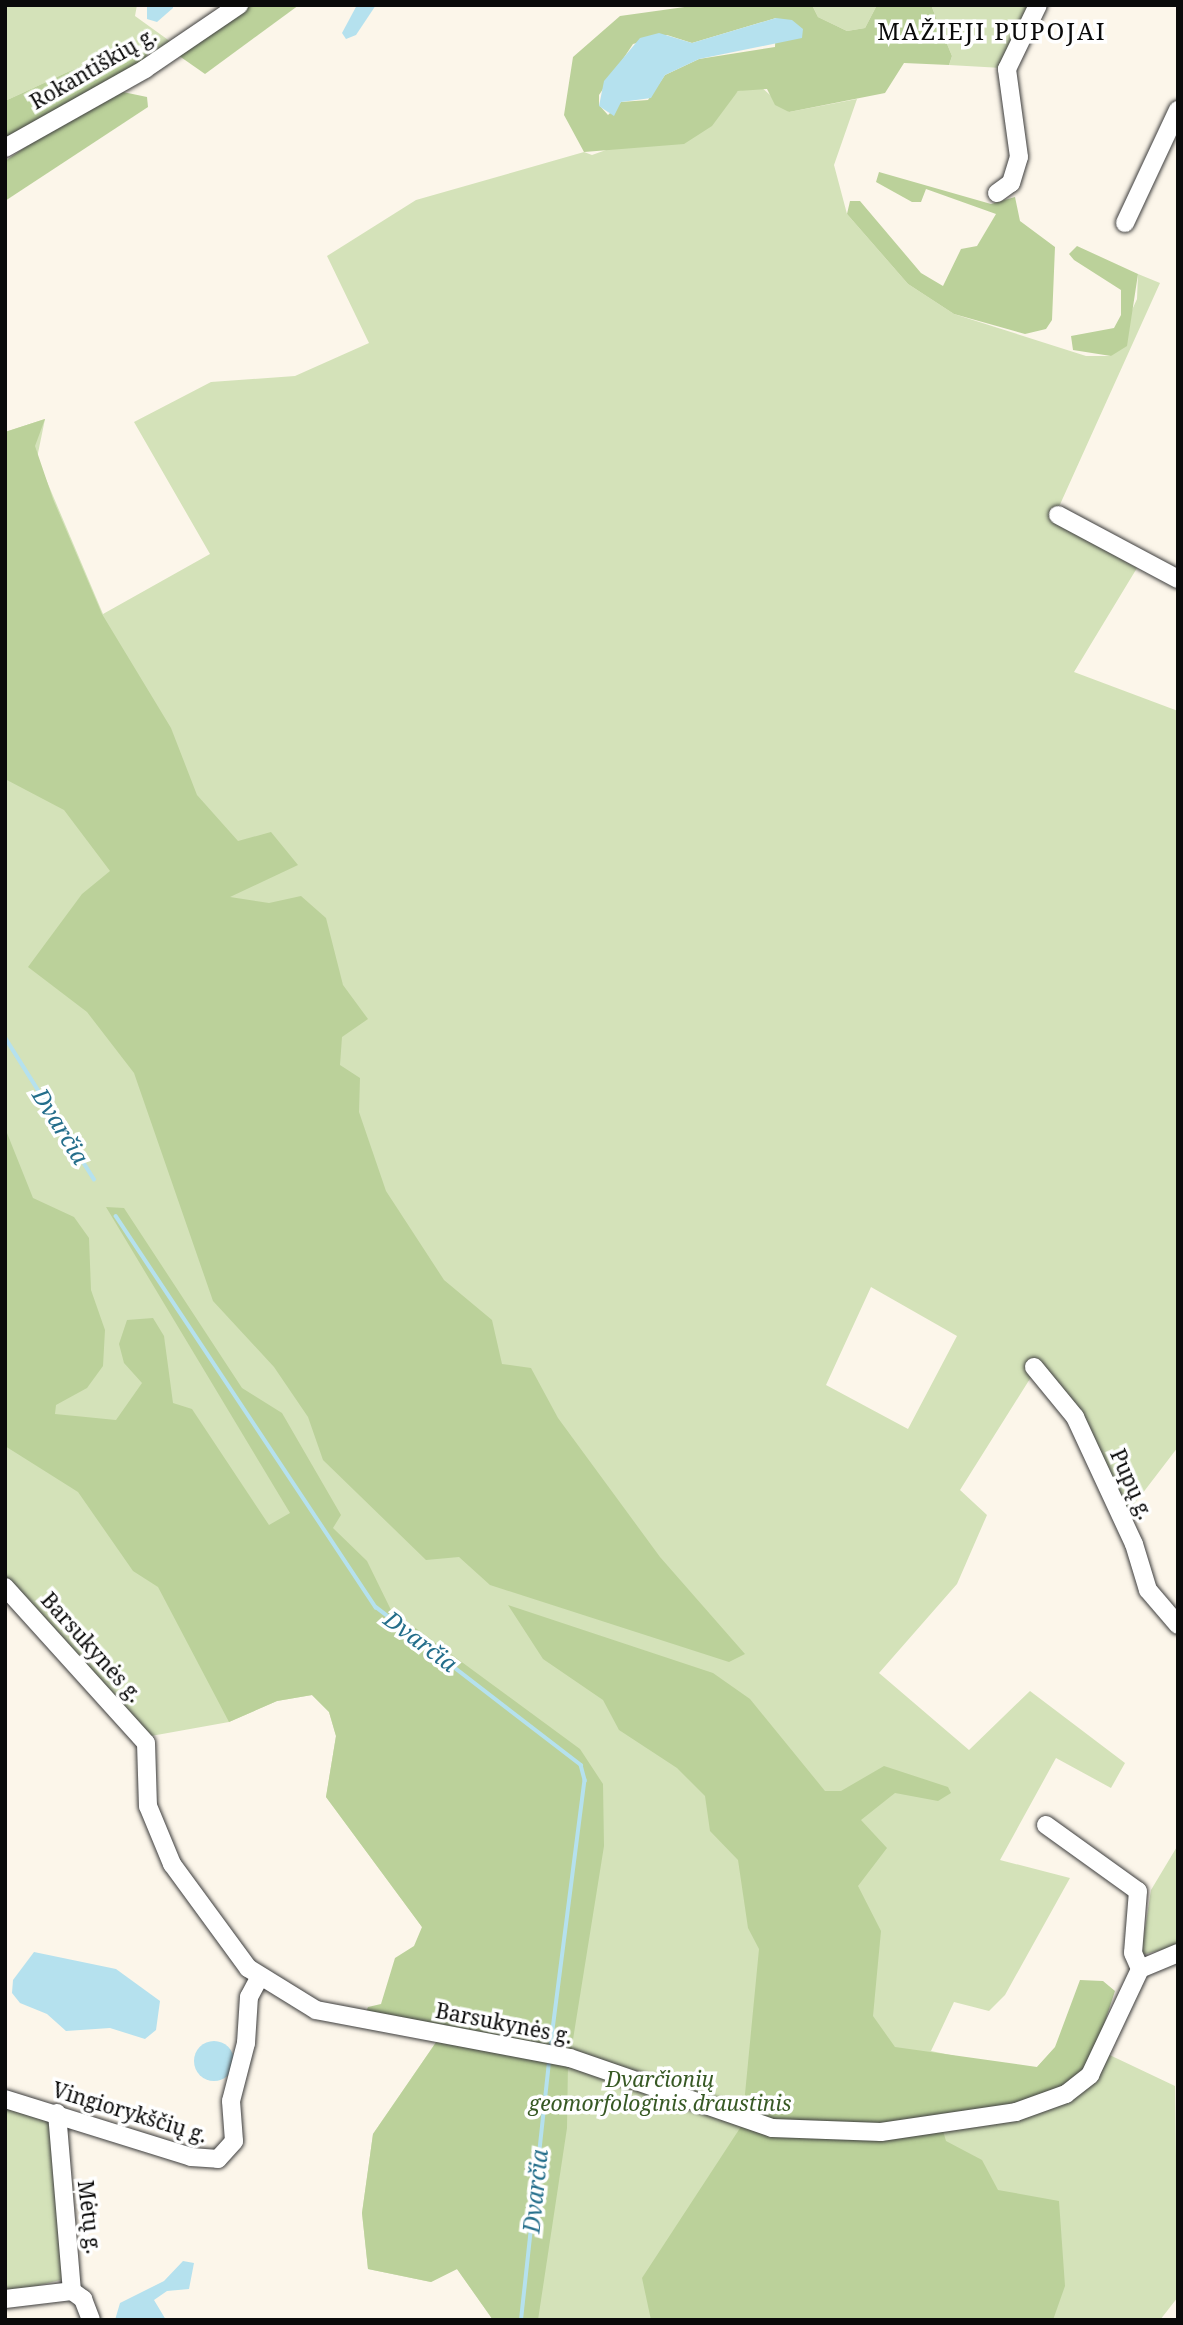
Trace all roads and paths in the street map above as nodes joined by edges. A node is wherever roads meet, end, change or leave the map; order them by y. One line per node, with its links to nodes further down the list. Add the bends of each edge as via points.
1 (239, 5): 4 (street, Rokantiškių g., via 145,69)
2 (1038, 5): 5 (street, via 1007,69 1021,136 1011,183)
3 (1178, 110): 6 (street)
4 (5, 148)
5 (997, 193)
6 (1125, 223)
7 (1058, 515): 8 (street)
8 (1178, 579)
9 (1034, 1367): 11 (street, Pupų g., via 1075,1417 1134,1544 1148,1590)
10 (5, 1587): 15 (street, Barsukynės g., via 146,1743 148,1806 161,1847)
11 (1178, 1625)
12 (1046, 1825): 14 (street, via 1138,1892 1133,1953)
13 (1178, 1952): 14 (street)
14 (1140, 1969): 15 (street, Barsukynės g., via 1090,2075 1066,2094 1016,2112 881,2132 772,2128 570,2058 316,2010)
15 (259, 1978): 17 (street, Vingiorykščių g., via 249,1997 232,2101 234,2141 225,2155 191,2157)
16 (5, 2099): 17 (street, Vingiorykščių g.)
17 (57, 2113): 18 (street, Mėtų g.)
18 (72, 2291): 19 (street); 20 (street, Mėtų g., via 83,2299)
19 (5, 2299)
20 (90, 2320)

